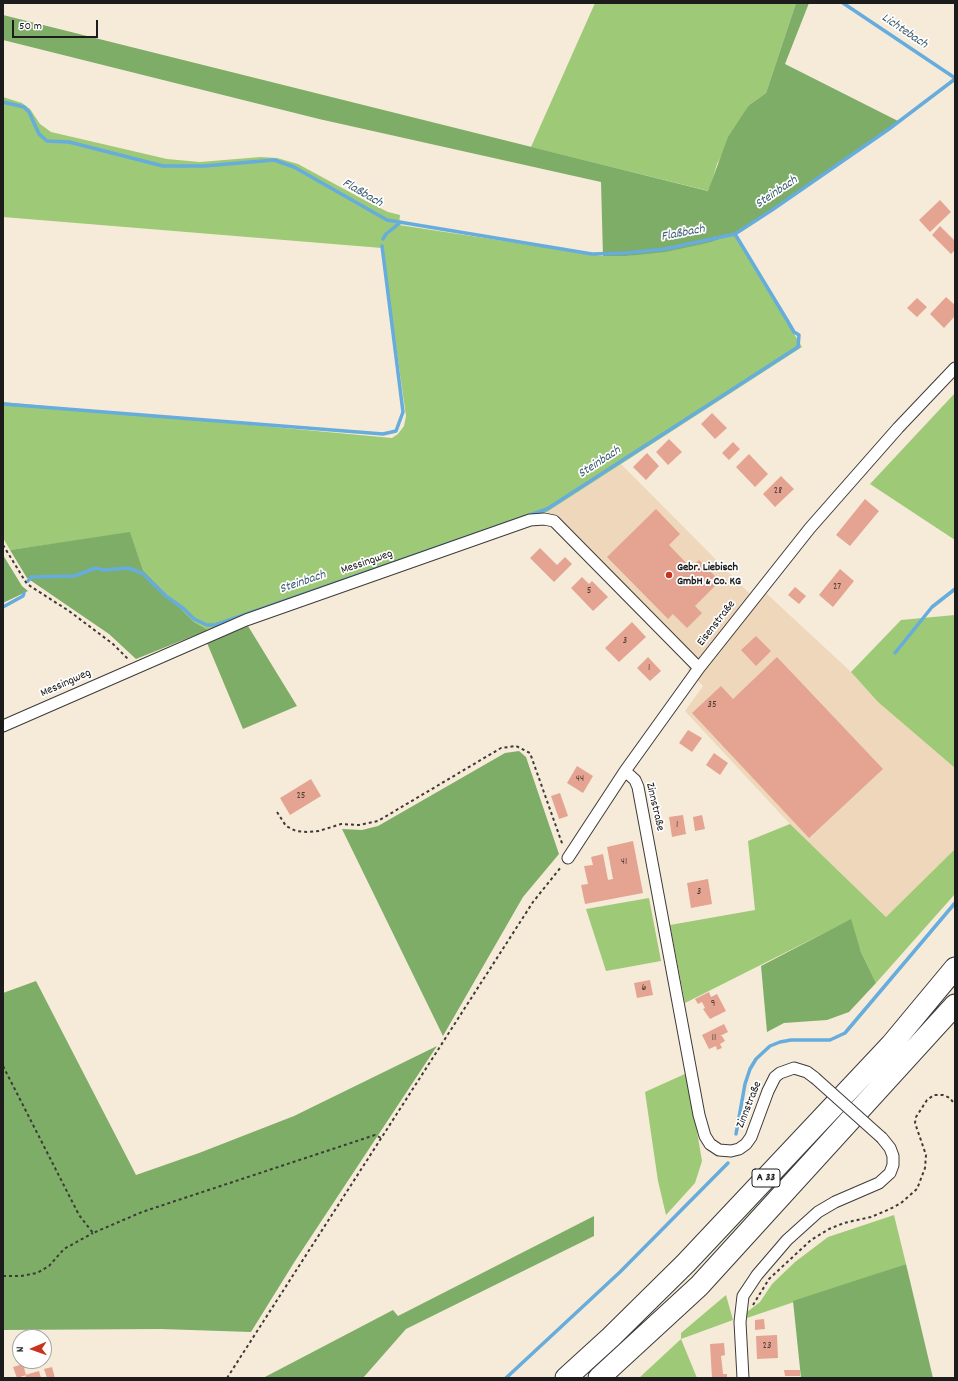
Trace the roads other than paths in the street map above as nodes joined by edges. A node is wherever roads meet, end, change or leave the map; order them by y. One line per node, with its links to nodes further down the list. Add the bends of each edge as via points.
1 (955, 368): 2 (street, Eisenstraße, via 810,528)
2 (699, 668): 3 (street, Messingweg, via 554,522 544,519 530,520 246,620); 4 (street, Eisenstraße)
3 (3, 726)
4 (626, 771): 5 (street, Eisenstraße); 10 (street, Zinnstraße, bridge, via 638,787 699,1115 710,1144 719,1150 731,1151 746,1144 775,1077 794,1068 815,1078 882,1138 893,1156 890,1173 878,1183 818,1212 804,1223 757,1275 741,1302)
5 (568, 858)
6 (955, 968): 8 (highway, A 33, via 890,1045 686,1263)
7 (955, 1005): 9 (highway, A 33, via 699,1286)
8 (566, 1378)
9 (599, 1378)
10 (743, 1378)

